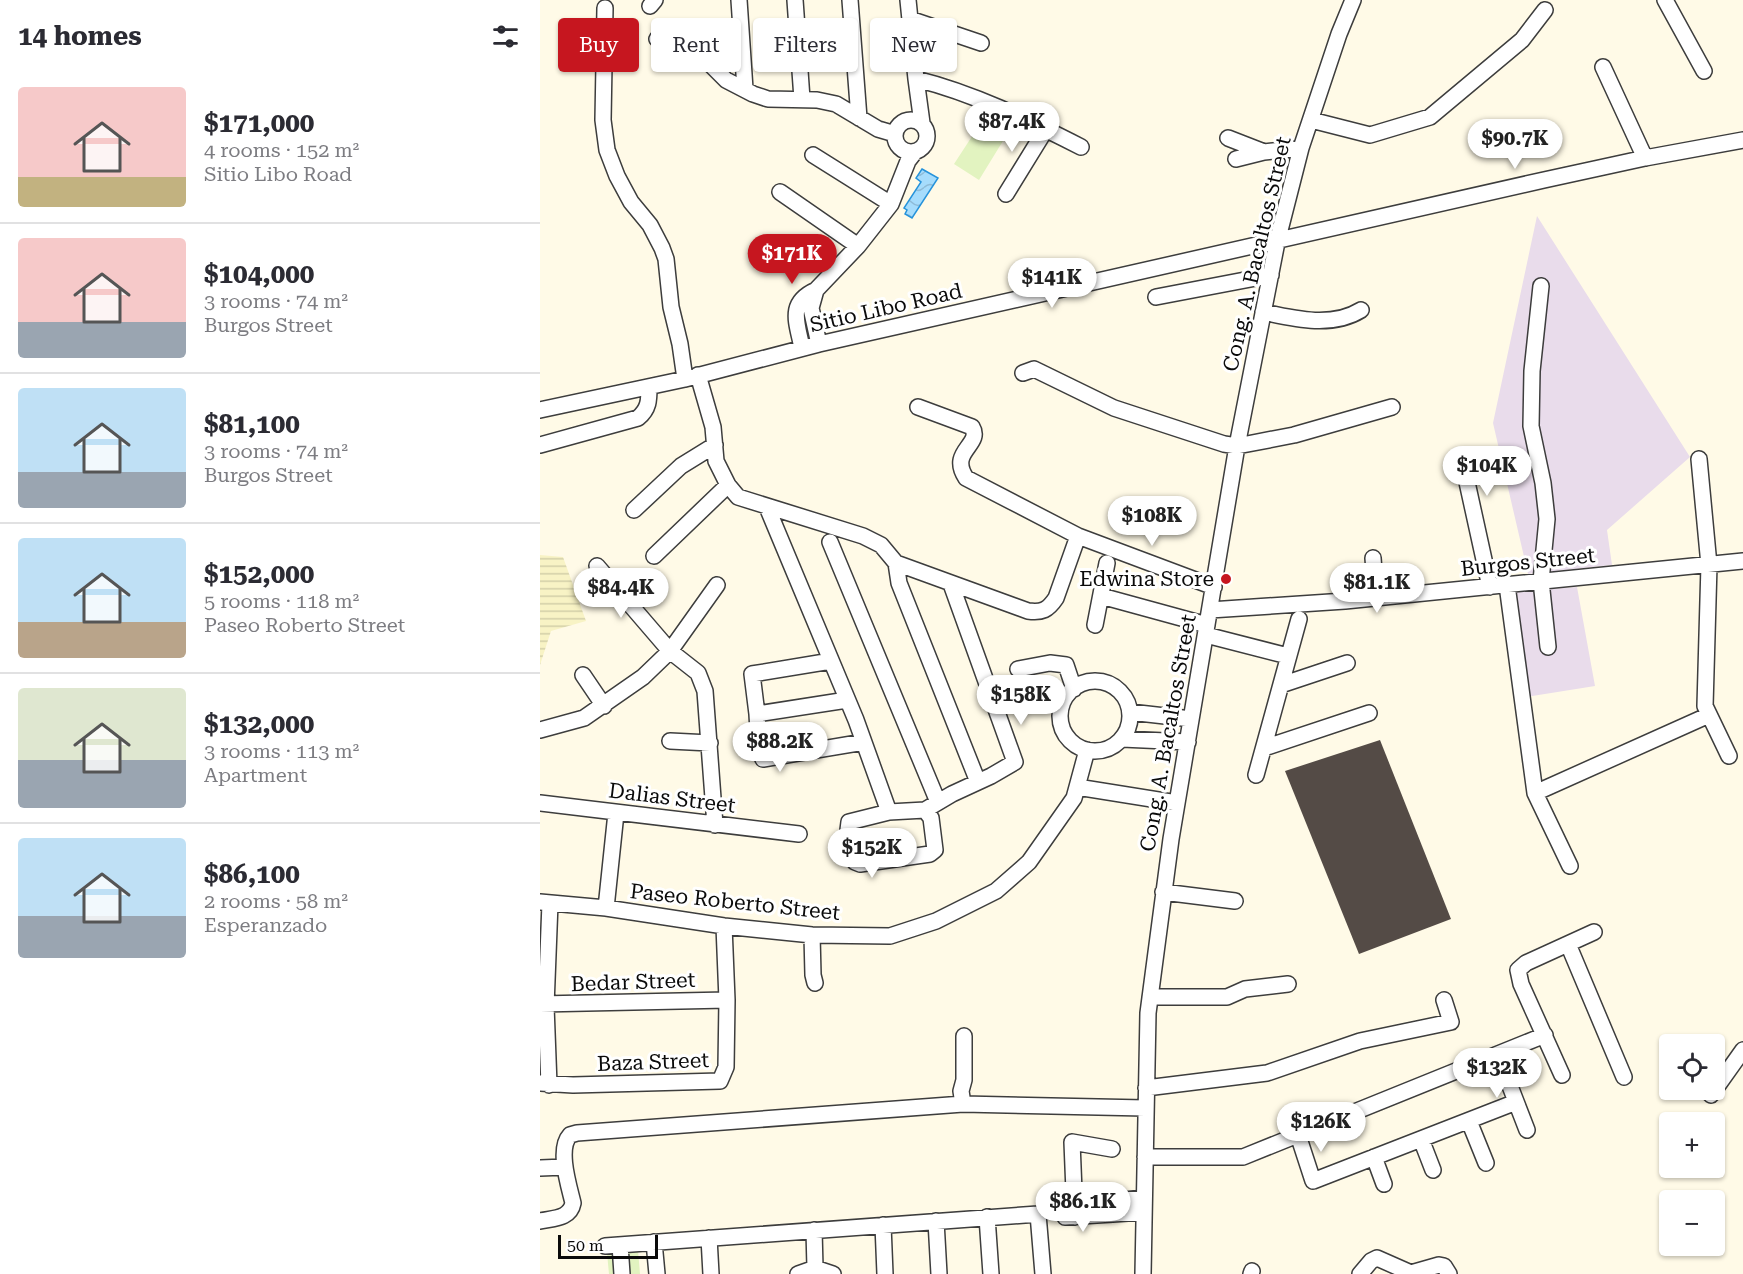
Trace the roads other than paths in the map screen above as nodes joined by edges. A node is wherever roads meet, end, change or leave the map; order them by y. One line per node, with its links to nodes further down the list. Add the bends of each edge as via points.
1 (739, 0): 17 (street)
2 (795, 0): 18 (street)
3 (850, 0): 19 (street)
4 (908, 0): 9 (street)
5 (1353, 0): 20 (street, Cong. A. Bacaltos Street)
6 (1665, 0): 13 (street)
7 (605, 8): 47 (street, via 603,120 607,150 631,202 662,248 671,307)
8 (1545, 10): 20 (street, via 1522,40 1430,117 1370,135)
9 (910, 18)
10 (957, 35): 11 (street)
11 (981, 43)
12 (1603, 67): 31 (street)
13 (1704, 71)
14 (718, 72): 17 (street)
15 (915, 72): 16 (street)
16 (916, 79): 21 (street); 22 (street, via 950,87)
17 (745, 89): 18 (street, via 768,99)
18 (802, 99): 19 (street, via 836,104)
19 (860, 118): 23 (street)
20 (1311, 120): 27 (street, Cong. A. Bacaltos Street)
21 (922, 123): 23 (street, via 913,119 903,121); 28 (street, via 928,138)
22 (1046, 129): 26 (street); 34 (street)
23 (895, 134): 28 (street, via 900,148)
24 (1228, 138): 29 (street)
25 (1743, 140): 31 (street, Sitio Libo Road)
26 (1081, 147)
27 (1301, 148): 29 (street); 36 (street, Cong. A. Bacaltos Street)
28 (915, 152): 35 (street)
29 (1264, 152): 32 (street)
30 (813, 155): 35 (street)
31 (1645, 158): 36 (street, Sitio Libo Road)
32 (1236, 159)
33 (780, 192): 37 (street)
34 (1006, 194)
35 (891, 204): 37 (street)
36 (1277, 242): 38 (street, Cong. A. Bacaltos Street); 44 (street, Sitio Libo Road)
37 (858, 246): 40 (street)
38 (1270, 275): 41 (street); 43 (street, Cong. A. Bacaltos Street)
39 (1541, 286): 69 (street, via 1531,426 1547,519)
40 (816, 290): 44 (street, via 811,308); 45 (street, via 800,299 797,308)
41 (1156, 297)
42 (1361, 310): 43 (street, via 1331,321)
43 (1263, 312): 54 (street, Cong. A. Bacaltos Street)
44 (819, 344): 45 (street, Sitio Libo Road)
45 (800, 349): 47 (street, Sitio Libo Road)
46 (1023, 373): 54 (street, via 1034,369 1114,408)
47 (691, 377): 48 (street, Sitio Libo Road); 53 (street, via 713,427)
48 (649, 387): 51 (street, Sitio Libo Road); 52 (street, via 649,405 638,418)
49 (918, 407): 60 (street, via 975,431 961,458 960,469 966,478)
50 (1392, 407): 54 (street, via 1294,435)
51 (540, 410)
52 (540, 445)
53 (715, 445): 57 (street, via 716,461); 59 (street, via 681,466)
54 (1237, 446): 73 (street, Cong. A. Bacaltos Street)
55 (1699, 459): 67 (street)
56 (1464, 473): 74 (street)
57 (728, 485): 58 (street, via 738,497); 62 (street)
58 (767, 507): 65 (street, via 863,536 881,545); 83 (street)
59 (634, 510)
60 (1078, 536): 70 (street, via 1056,598 1040,613); 73 (street)
61 (830, 542): 109 (street)
62 (654, 556)
63 (1373, 558): 76 (street)
64 (1743, 561): 67 (street, Burgos Street)
65 (896, 563): 70 (street); 106 (street, via 902,591)
66 (1107, 563): 75 (street)
67 (1709, 565): 69 (street, Burgos Street); 94 (street, via 1704,705)
68 (597, 566): 81 (street)
69 (1541, 581): 72 (street, Burgos Street); 80 (street)
70 (951, 584): 106 (street, via 1015,762)
71 (717, 585): 81 (street)
72 (1508, 585): 74 (street, Burgos Street); 108 (street)
73 (1214, 586): 78 (street, Cong. A. Bacaltos Street)
74 (1490, 586): 76 (street, Burgos Street)
75 (1101, 596): 78 (street); 79 (street)
76 (1376, 598): 78 (street, Burgos Street)
77 (1299, 619): 82 (street)
78 (1208, 623): 82 (street); 95 (street, Cong. A. Bacaltos Street)
79 (1095, 626)
80 (1548, 647)
81 (670, 651): 90 (street, via 643,678); 101 (street, via 698,673 705,692)
82 (1288, 656): 87 (street)
83 (831, 661): 89 (street); 93 (street, via 752,674)
84 (1347, 663): 87 (street)
85 (1018, 669): 88 (street, via 1050,663 1066,665)
86 (583, 675): 90 (street)
87 (1281, 685): 102 (street)
88 (1074, 689): 91 (street, via 1093,681 1113,686 1122,693); 103 (street, via 1065,698 1061,723 1075,745)
89 (847, 700): 93 (street); 100 (street)
90 (604, 706): 96 (street, via 584,718)
91 (1130, 711): 95 (street); 97 (street, via 1129,726)
92 (1369, 713): 102 (street)
93 (757, 714): 100 (street, via 763,759)
94 (1709, 715): 104 (street); 108 (street)
95 (1191, 719): 99 (street, Cong. A. Bacaltos Street)
96 (540, 730)
97 (1122, 739): 99 (street); 103 (street, via 1100,751)
98 (670, 741): 101 (street)
99 (1188, 741): 111 (street, Cong. A. Bacaltos Street)
100 (864, 742): 113 (street)
101 (710, 743): 115 (street)
102 (1264, 748): 105 (street)
103 (1087, 750): 107 (street, Paseo Roberto Street)
104 (1729, 756)
105 (1256, 775)
106 (978, 782): 109 (street)
107 (1077, 787): 111 (street); 124 (street, Paseo Roberto Street, via 1074,798 1029,862 996,891 936,921 890,936)
108 (1535, 793): 117 (street)
109 (938, 802): 112 (street)
110 (540, 803): 114 (street, Dalias Street)
111 (1177, 803): 118 (street, Cong. A. Bacaltos Street)
112 (925, 810): 113 (street); 113 (street, via 932,818 935,850 930,854 855,862 849,822)
113 (889, 812)
114 (616, 813): 115 (street, Dalias Street); 121 (street)
115 (715, 825): 116 (street, Dalias Street)
116 (799, 834)
117 (1570, 866)
118 (1163, 892): 119 (street); 128 (street, Cong. A. Bacaltos Street)
119 (1235, 901)
120 (545, 903): 121 (street, Paseo Roberto Street); 131 (street)
121 (606, 908): 122 (street, Paseo Roberto Street)
122 (724, 926): 124 (street, Paseo Roberto Street); 129 (street, Baza Street)
123 (1594, 932): 125 (street)
124 (812, 935): 126 (street)
125 (1568, 944): 132 (street, via 1518,970); 138 (street)
126 (815, 983)
127 (1288, 984): 128 (street, via 1245,989 1227,997)
128 (1150, 997): 140 (street, Cong. A. Bacaltos Street)
129 (727, 1000): 131 (street, Bedar Street); 139 (street, Baza Street, via 726,1067 720,1081)
130 (1444, 1000): 140 (street, via 1451,1023 1360,1041 1267,1072)
131 (543, 1005): 139 (street)
132 (1545, 1035): 135 (street); 136 (street)
133 (964, 1036): 142 (street)
134 (1743, 1050): 137 (street)
135 (1498, 1055): 141 (street); 146 (street)
136 (1562, 1075)
137 (1725, 1075)
138 (1624, 1077)
139 (544, 1084)
140 (1146, 1088): 143 (street, Cong. A. Bacaltos Street)
141 (1516, 1102): 144 (street); 145 (street)
142 (963, 1104): 143 (street); 152 (street, via 577,1133 566,1139)
143 (1145, 1108): 149 (street, Cong. A. Bacaltos Street)
144 (1469, 1120): 147 (street); 151 (street)
145 (1527, 1130)
146 (1298, 1135): 149 (street, via 1243,1157); 150 (street, via 1313,1180)
147 (1421, 1139): 150 (street); 154 (street)
148 (1112, 1149): 157 (street, via 1072,1142)
149 (1145, 1157): 156 (street, Cong. A. Bacaltos Street)
150 (1374, 1157): 155 (street)
151 (1486, 1163)
152 (565, 1167): 153 (street); 160 (street, via 572,1208 564,1216)
153 (540, 1168)
154 (1433, 1170)
155 (1384, 1184)
156 (1144, 1205): 157 (street); 176 (street, Cong. A. Bacaltos Street)
157 (1075, 1211): 158 (street, via 1055,1208)
158 (1038, 1214): 159 (street); 175 (street)
159 (987, 1217): 161 (street); 174 (street)
160 (540, 1221)
161 (936, 1221): 162 (street); 173 (street)
162 (883, 1225): 163 (street); 172 (street)
163 (814, 1230): 164 (street); 166 (street)
164 (709, 1238): 165 (street); 169 (street)
165 (654, 1242): 167 (street, via 613,1245); 168 (street)
166 (814, 1268): 170 (street); 171 (street)
167 (622, 1274)
168 (657, 1274)
169 (711, 1274)
170 (798, 1274)
171 (833, 1274)
172 (885, 1274)
173 (939, 1274)
174 (991, 1274)
175 (1043, 1274)
176 (1143, 1274)
177 (1360, 1274): 178 (street, via 1377,1258 1411,1274 1438,1265 1444,1266)
178 (1449, 1274)

